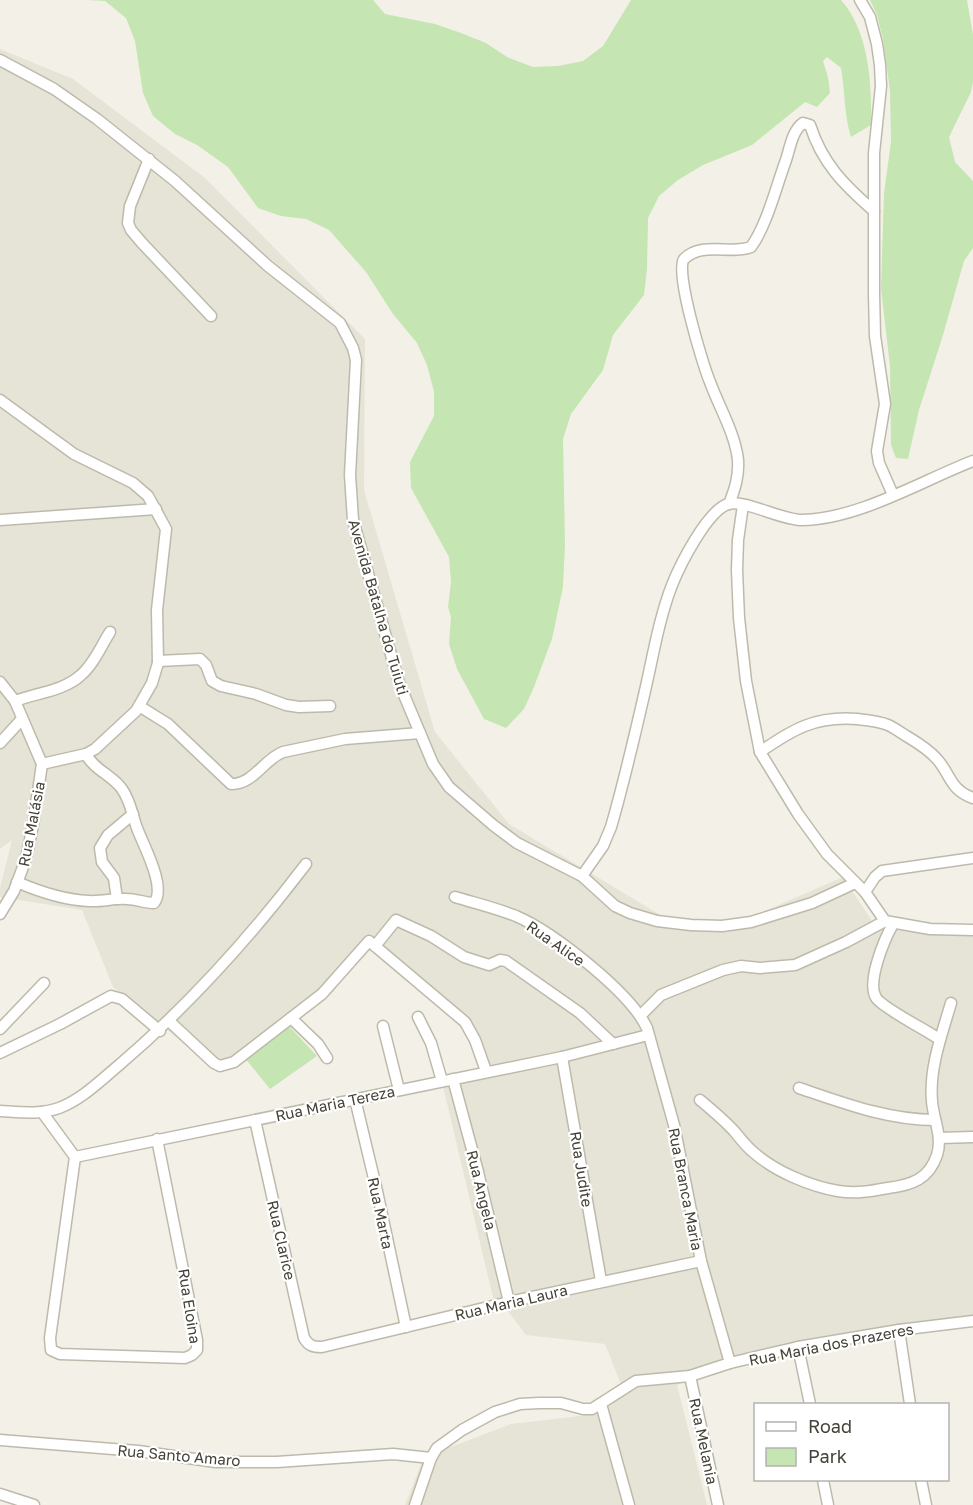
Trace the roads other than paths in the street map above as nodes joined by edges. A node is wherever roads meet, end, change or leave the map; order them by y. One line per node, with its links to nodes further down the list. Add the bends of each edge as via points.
1 (860, 0): 4 (street, via 870,17 880,64)
2 (0, 60): 3 (street, Avenida Batalha do Tuiuti, via 54,89)
3 (149, 159): 5 (street, via 130,206 128,223); 20 (street, Avenida Batalha do Tuiuti, via 268,266 340,323 349,339 356,360 350,475 353,520 399,683)
4 (874, 211): 8 (street, via 875,336 885,404 877,451); 9 (street, via 844,185 825,159 810,125 803,123 792,140 760,232 751,247 694,253 682,262 684,288 709,380 735,445 738,476)
5 (211, 316)
6 (0, 400): 11 (street, via 74,454 133,483)
7 (973, 461): 8 (street)
8 (893, 495): 10 (street, via 856,509 801,520)
9 (729, 504): 10 (street); 29 (street, via 705,524 672,585 611,827)
10 (743, 505): 22 (street, via 738,540 739,618 750,708)
11 (156, 509): 12 (street); 14 (street, via 166,529 157,610)
12 (0, 520)
13 (110, 632): 16 (street, via 81,676)
14 (158, 661): 17 (street, via 153,683); 18 (street, via 200,659 216,684 286,705)
15 (0, 682): 16 (street)
16 (15, 701): 19 (street)
17 (139, 706): 20 (street, via 168,724 231,784 251,777 283,752 345,739); 23 (street)
18 (330, 706)
19 (22, 719): 21 (street); 24 (street)
20 (420, 733): 29 (street, Avenida Batalha do Tuiuti, via 433,764 449,787 517,843)
21 (0, 743)
22 (760, 752): 25 (street, via 787,733 813,722 840,718 870,720 887,724 924,747 954,787); 31 (street, via 826,854)
23 (87, 754): 24 (street); 26 (street, via 122,789)
24 (42, 765): 30 (street, Rua Malásia, via 26,859)
25 (973, 798)
26 (133, 814): 34 (street, via 108,835 100,848 102,862 114,878); 34 (street, via 150,858 159,897 154,903)
27 (973, 858): 32 (street, via 882,871)
28 (306, 864): 44 (street)
29 (582, 876): 31 (street, Avenida Batalha do Tuiuti, via 615,906 630,913 657,921 722,926 751,922 812,903)
30 (17, 882): 34 (street, via 71,899); 35 (street, Rua Malásia)
31 (855, 883): 32 (street)
32 (865, 892): 36 (street)
33 (455, 897): 41 (street, Rua Alice, via 517,916 533,925 615,987)
34 (117, 899)
35 (0, 914)
36 (889, 922): 37 (street, via 930,929); 41 (street, via 795,965 723,970 661,995); 49 (street, via 873,979 874,994)
37 (973, 930)
38 (372, 944): 43 (street, via 322,994); 50 (street, via 396,920 464,957 489,965 506,961 589,1020); 54 (street, via 465,1022)
39 (44, 983): 46 (street)
40 (951, 1003): 49 (street)
41 (640, 1015): 48 (street, Rua Branca Maria)
42 (418, 1017): 55 (street, Rua Angela)
43 (291, 1018): 44 (street, via 234,1062 220,1066); 53 (street)
44 (169, 1021): 47 (street)
45 (383, 1026): 57 (street)
46 (0, 1029)
47 (160, 1031): 51 (street, via 114,996); 61 (street, via 71,1103)
48 (648, 1035): 50 (street, Rua Maria Tereza); 68 (street, Rua Branca Maria, via 674,1125)
49 (939, 1039): 63 (street, via 932,1081)
50 (613, 1044): 52 (street, Rua Maria Tereza)
51 (0, 1053)
52 (562, 1056): 54 (street, Rua Maria Tereza); 69 (street, Rua Judite)
53 (327, 1058)
54 (486, 1071): 55 (street, Rua Maria Tereza)
55 (447, 1080): 57 (street, Rua Maria Tereza); 70 (street, Rua Angela, via 477,1168)
56 (799, 1088): 63 (street, via 893,1117)
57 (399, 1090): 58 (street, Rua Maria Tereza)
58 (355, 1099): 62 (street, Rua Maria Tereza); 72 (street, Rua Marta)
59 (700, 1100): 65 (street, via 758,1156 790,1174 839,1191 872,1191 916,1183 932,1167)
60 (0, 1110): 61 (street)
61 (42, 1112): 67 (street)
62 (255, 1120): 66 (street, Rua Maria Tereza); 74 (street, Rua Clarice, via 304,1338 313,1347)
63 (935, 1120): 65 (street)
64 (973, 1137): 65 (street)
65 (939, 1138)
66 (157, 1139): 67 (street, Rua Maria Tereza); 67 (street, Rua Eloina, via 193,1314 197,1350 185,1358 60,1354 51,1350)
67 (75, 1157)
68 (700, 1261): 69 (street, Rua Maria Laura); 76 (street, Rua Branca Maria)
69 (601, 1281): 70 (street, Rua Maria Laura)
70 (509, 1302): 72 (street, Rua Maria Laura)
71 (973, 1321): 73 (street, Rua Maria dos Prazeres)
72 (406, 1327): 74 (street, Rua Maria Laura)
73 (898, 1330): 75 (street, Rua Maria dos Prazeres); 79 (street)
74 (322, 1347)
75 (798, 1347): 76 (street, Rua Maria dos Prazeres); 78 (street)
76 (730, 1363): 77 (street, Rua Maria dos Prazeres)
77 (690, 1376): 80 (street, Rua Maria dos Prazeres, via 636,1381); 89 (street, Rua Melania)
78 (810, 1403)
79 (910, 1403)
80 (601, 1404): 82 (street, via 583,1409 561,1403 520,1404 469,1425 437,1448); 88 (street)
81 (0, 1440): 82 (street, Rua Santo Amaro, via 138,1451 216,1462 393,1454)
82 (431, 1458): 87 (street)
83 (823, 1481): 90 (street)
84 (921, 1481): 91 (street)
85 (0, 1494): 86 (street)
86 (34, 1505)
87 (415, 1505)
88 (629, 1505)
89 (718, 1505)
90 (828, 1505)
91 (926, 1505)

